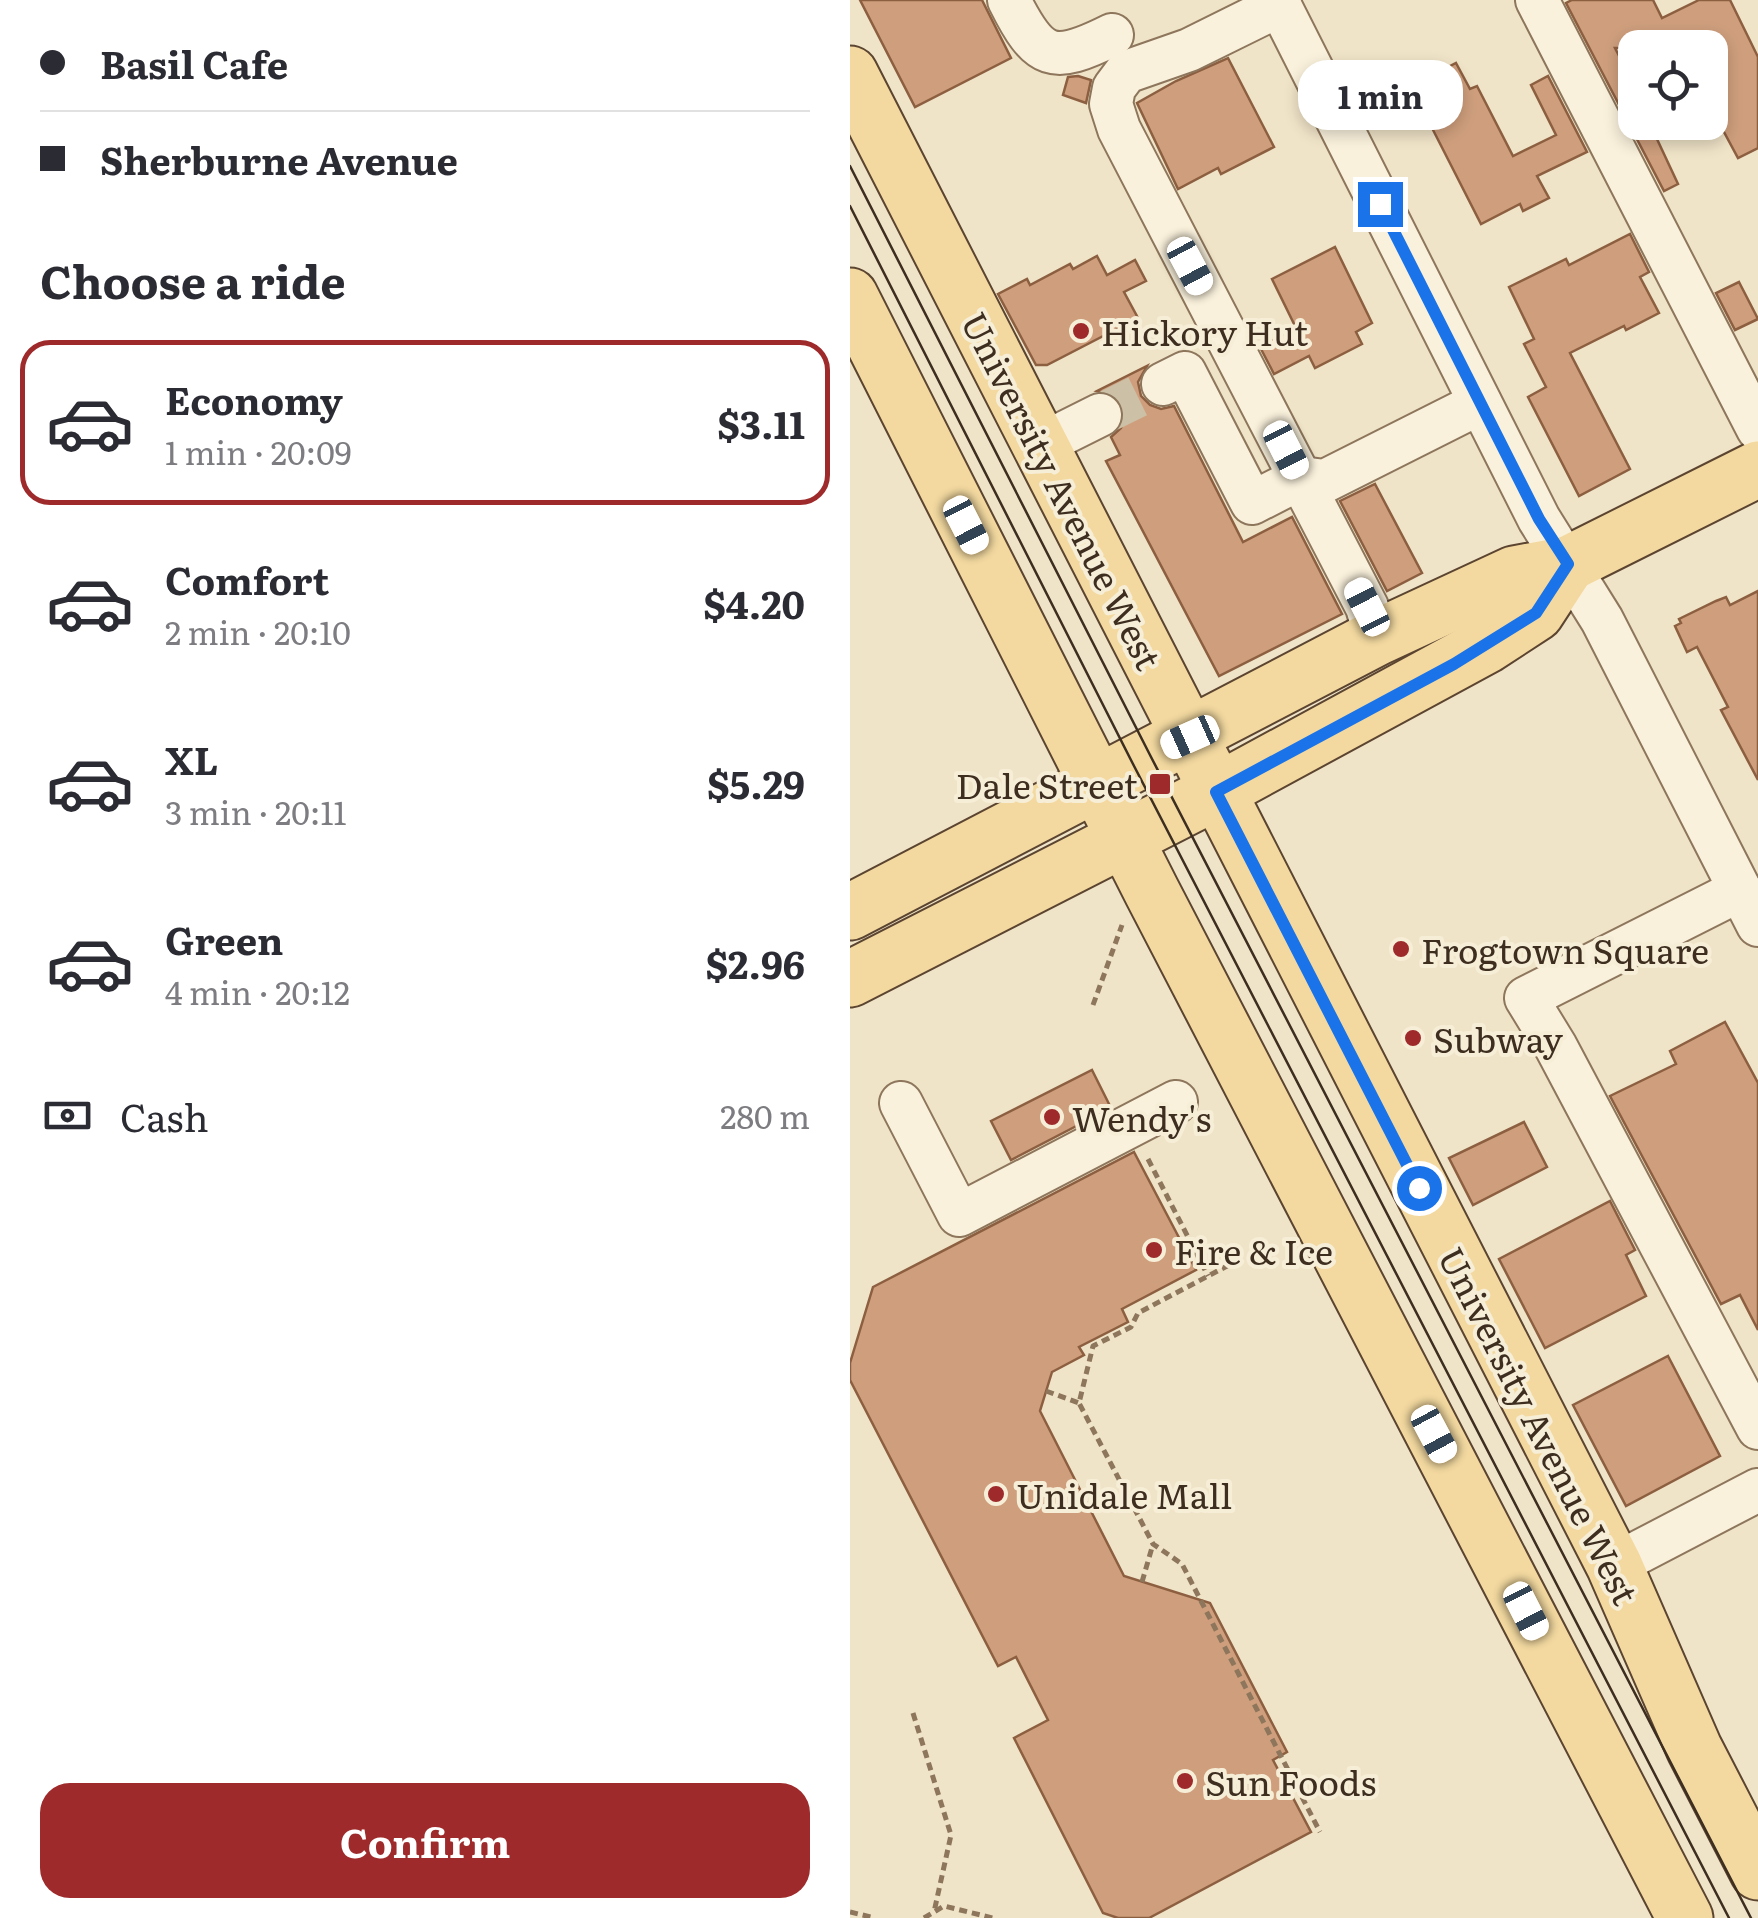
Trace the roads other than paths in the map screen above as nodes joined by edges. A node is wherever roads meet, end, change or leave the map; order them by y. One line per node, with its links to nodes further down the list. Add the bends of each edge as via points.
1 (1009, 0): 4 (street, via 1028,36 1044,50 1078,52)
2 (1536, 0): 10 (street)
3 (1278, 3): 8 (street); 13 (street, via 1189,50 1126,72 1111,104 1118,129)
4 (1112, 35)
5 (850, 74): 11 (main road, University Avenue West)
6 (850, 296): 17 (main road)
7 (1163, 384): 13 (street, via 1185,373 1252,503)
8 (1480, 403): 13 (street, via 1324,481); 14 (street)
9 (1100, 415): 11 (street)
10 (1758, 429)
11 (1040, 445): 16 (main road, University Avenue West)
12 (1758, 469): 14 (main road)
13 (1301, 478): 15 (street, via 1367,607)
14 (1568, 564): 15 (main road, via 1514,574); 18 (main road, via 1536,613); 20 (street)
15 (1376, 638): 16 (main road)
16 (1190, 737): 17 (main road); 18 (main road, University Avenue West)
17 (1098, 783): 19 (main road); 21 (main road)
18 (1216, 792): 19 (main road); 27 (main road, University Avenue West)
19 (1125, 837): 22 (main road); 29 (main road)
20 (1749, 907): 25 (street, via 1526,998)
21 (850, 912)
22 (850, 979)
23 (1176, 1102): 24 (street, via 959,1215)
24 (900, 1103)
25 (1758, 1428)
26 (1758, 1490): 27 (street)
27 (1614, 1564): 28 (main road, University Avenue West, via 1694,1748)
28 (1758, 1872)
29 (1685, 1918)

